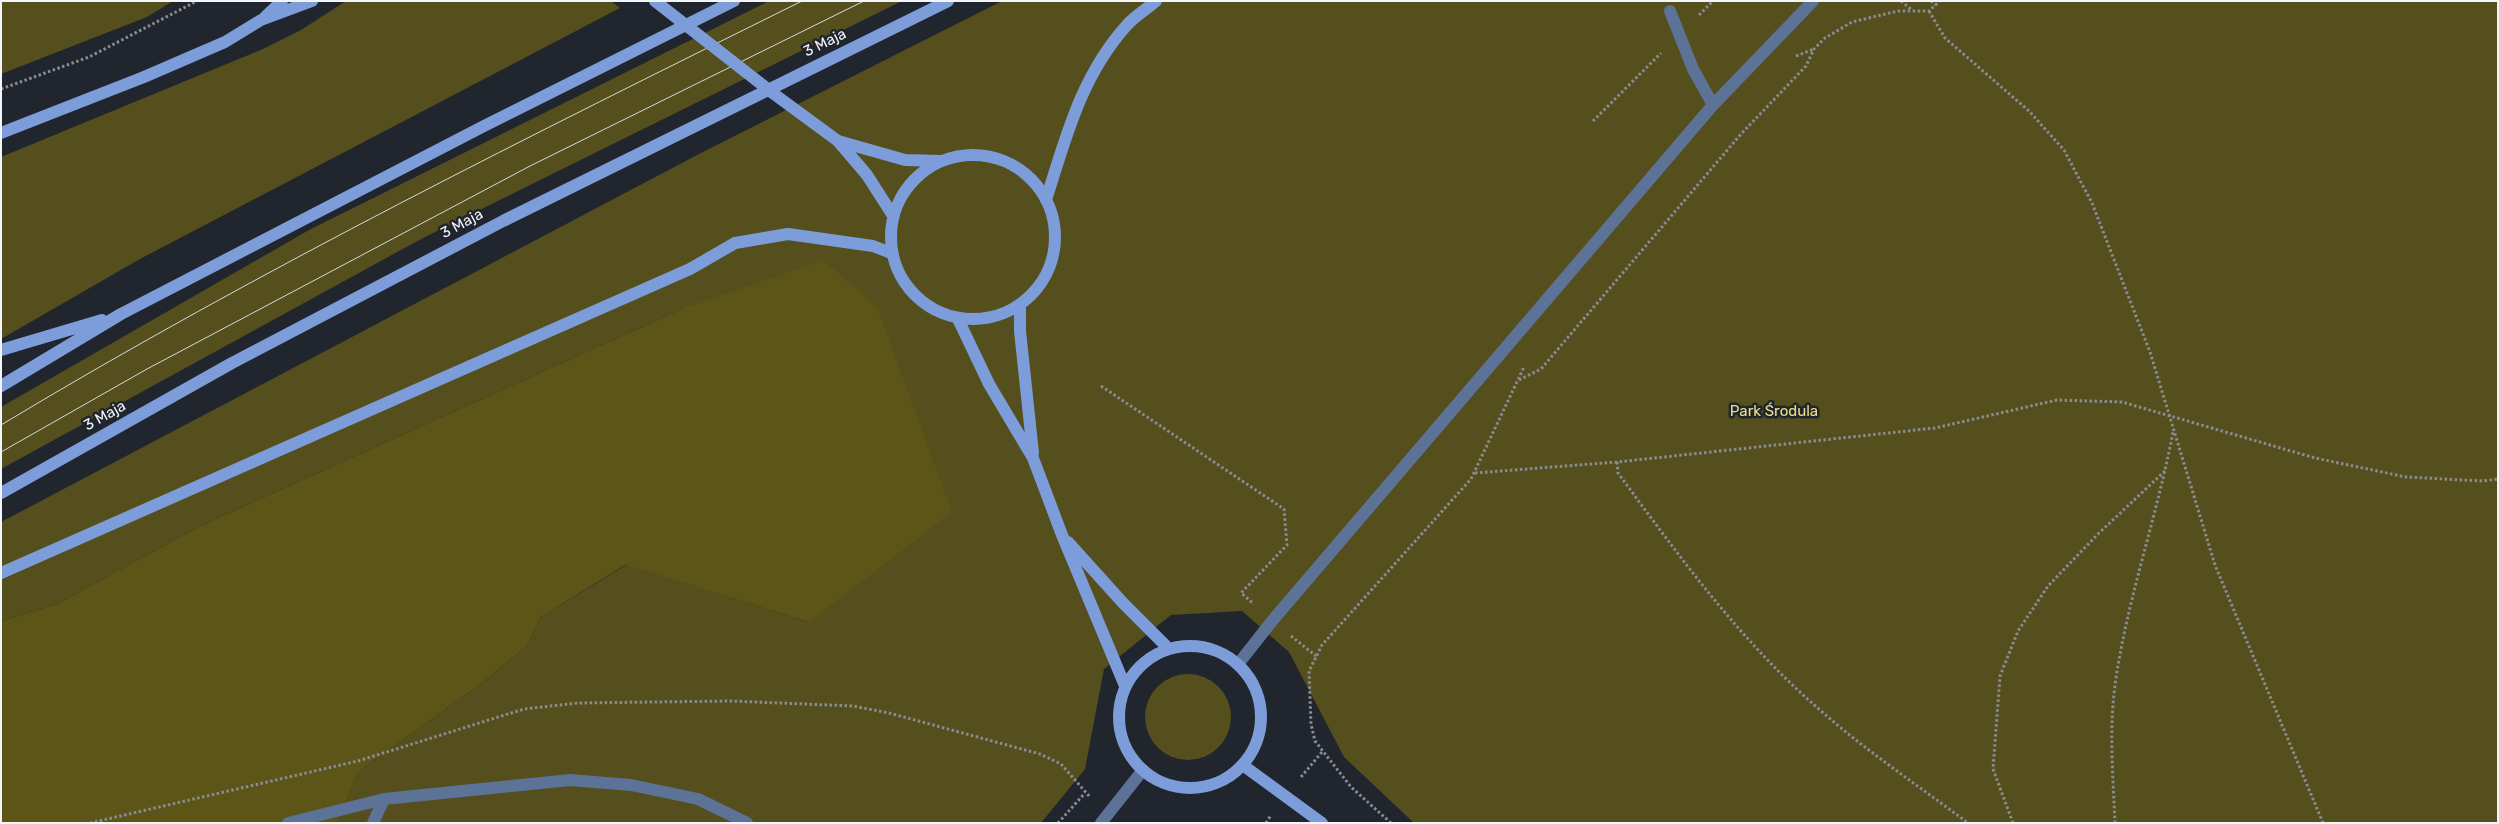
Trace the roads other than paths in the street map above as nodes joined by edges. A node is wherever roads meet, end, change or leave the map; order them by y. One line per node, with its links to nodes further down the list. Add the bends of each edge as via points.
1 (282, 1): 9 (main road)
2 (312, 1): 9 (main road)
3 (655, 1): 12 (main road, bridge)
4 (734, 1): 18 (main road)
5 (948, 1): 23 (main road, 3 Maja, via 503,221 232,363)
6 (1156, 1): 14 (main road, via 1127,25 1090,76 1071,120)
7 (1813, 1): 10 (street)
8 (1670, 11): 10 (street, via 1693,69)
9 (262, 20): 11 (main road, via 225,42)
10 (1713, 105): 27 (street, via 1272,621)
11 (1, 133)
12 (838, 140): 13 (main road, via 905,160); 15 (main road, via 867,175)
13 (943, 161): 14 (main road, via 973,154 998,158 1019,168 1037,184); 15 (main road, via 918,173)
14 (1046, 200): 17 (main road, via 1053,258 1044,283)
15 (892, 214): 16 (main road, via 889,232)
16 (891, 254): 19 (main road, via 902,278 917,297 935,310); 25 (main road, via 873,246 788,234 735,243 690,269)
17 (1020, 306): 19 (main road, via 1002,317); 22 (main road)
18 (121, 314): 20 (main road); 21 (main road)
19 (958, 319): 22 (main road, via 989,384)
20 (1, 350)
21 (1, 386)
22 (1033, 458): 24 (main road)
23 (1, 493)
24 (1062, 535): 26 (main road); 28 (main road)
25 (1, 573)
26 (1169, 649): 27 (main road, via 1216,649); 28 (main road, via 1136,669)
27 (1239, 664): 29 (main road, via 1255,686 1261,711 1257,742)
28 (1125, 686): 30 (main road, via 1119,705 1119,726 1126,750)
29 (1244, 766): 30 (main road, via 1222,781 1195,786 1167,786); 36 (main road)
30 (1143, 770): 35 (street)
31 (384, 799): 32 (street); 33 (street); 34 (street, via 570,780 631,785 698,799)
32 (288, 823)
33 (373, 823)
34 (746, 823)
35 (1101, 823)
36 (1322, 823)

